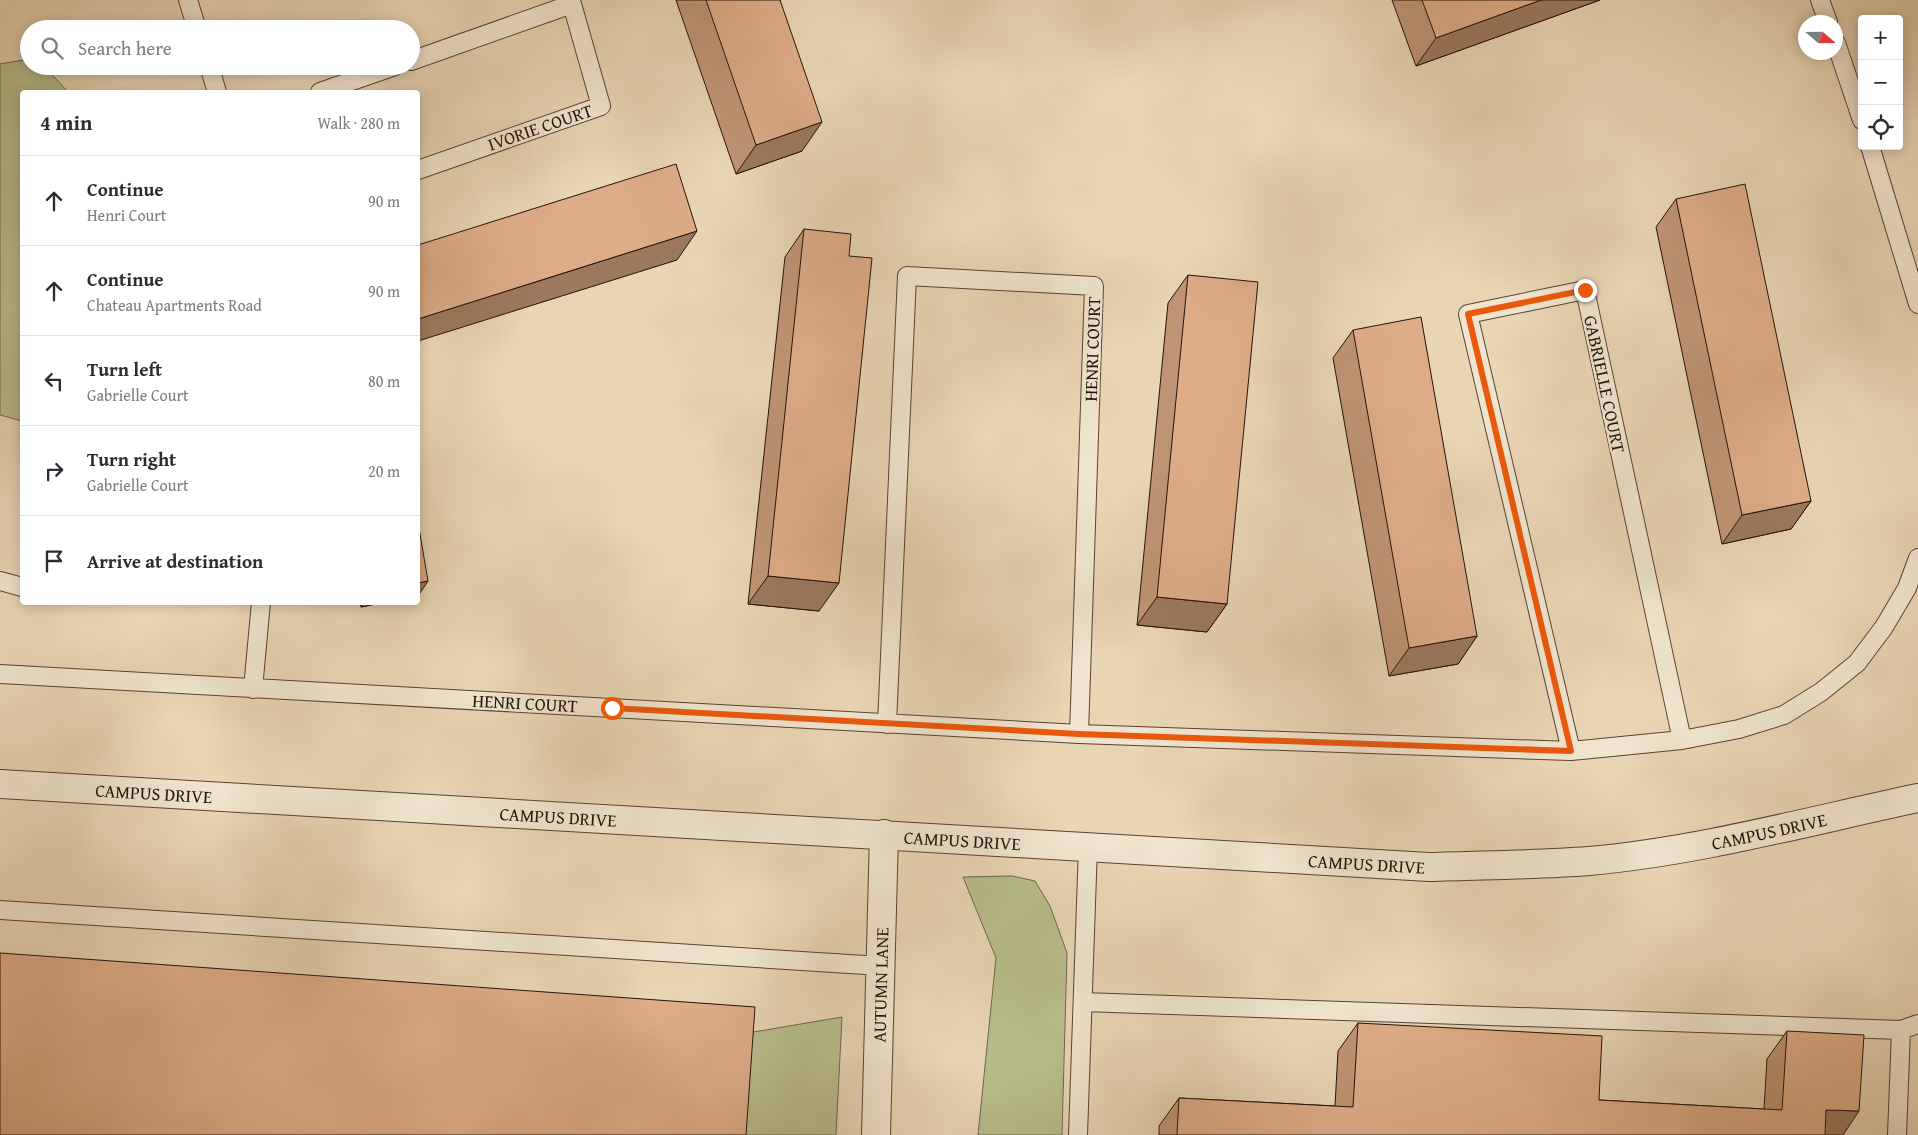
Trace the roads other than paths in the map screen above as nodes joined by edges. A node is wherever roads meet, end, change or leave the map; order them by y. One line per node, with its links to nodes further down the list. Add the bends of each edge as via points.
1 (188, 0): 4 (lane)
2 (1820, 0): 3 (lane)
3 (1825, 15)
4 (194, 20)
5 (420, 58): 13 (lane, IVORIE COURT, via 572,4 601,106)
6 (1842, 60): 11 (lane)
7 (212, 75): 9 (lane)
8 (369, 75): 10 (lane)
9 (216, 90)
10 (326, 90)
11 (1858, 108)
12 (1871, 150): 14 (lane)
13 (420, 169)
14 (1918, 304)
15 (1918, 558): 23 (lane, via 1907,588 1884,627 1857,663 1821,692 1784,715 1739,729)
16 (0, 581): 17 (lane)
17 (20, 586)
18 (261, 605): 20 (lane)
19 (0, 674): 20 (lane, HENRI COURT)
20 (253, 690): 21 (lane, HENRI COURT, via 531,702)
21 (887, 724): 22 (lane, HENRI COURT); 22 (lane, HENRI COURT, via 907,276 1094,286)
22 (1079, 734): 24 (lane)
23 (1682, 740): 24 (lane); 24 (lane, GABRIELLE COURT, via 1585,290 1468,314)
24 (1571, 751)
25 (0, 784): 27 (street, CAMPUS DRIVE)
26 (1918, 798): 28 (street, CAMPUS DRIVE, via 1733,838 1589,861 1429,867)
27 (884, 834): 28 (street, CAMPUS DRIVE); 30 (street, AUTUMN LANE)
28 (1088, 846): 31 (lane)
29 (0, 910): 30 (lane)
30 (880, 966): 34 (street, AUTUMN LANE)
31 (1082, 1002): 33 (lane); 35 (lane)
32 (1918, 1024): 33 (lane)
33 (1901, 1030): 36 (lane)
34 (876, 1135)
35 (1078, 1135)
36 (1897, 1135)

